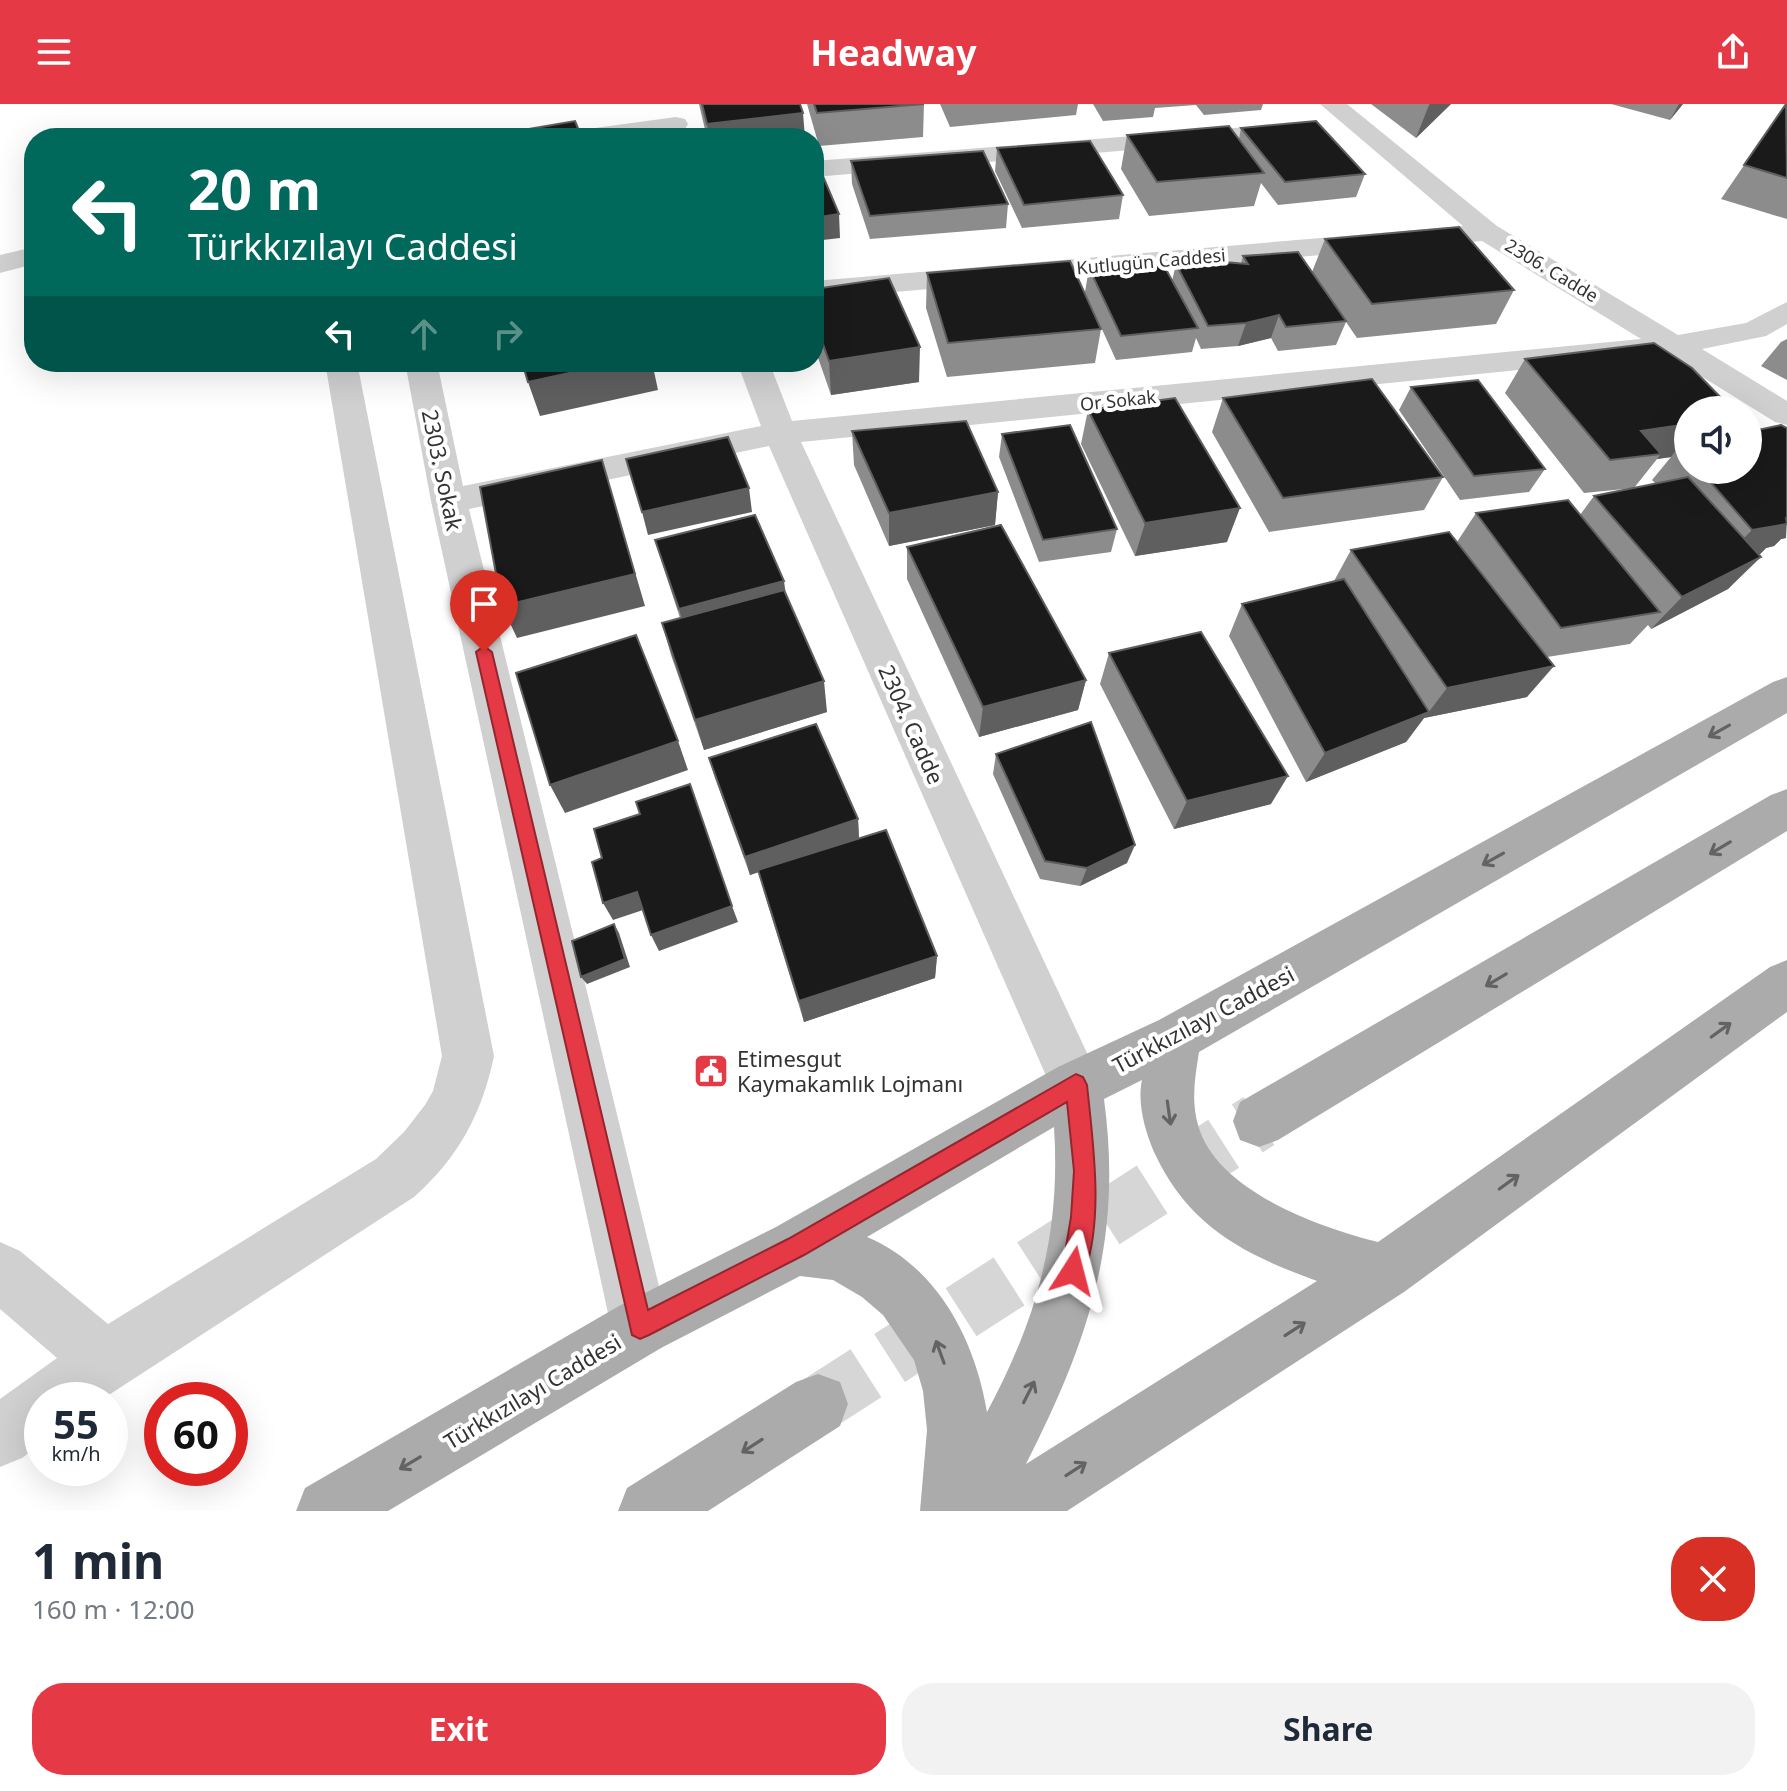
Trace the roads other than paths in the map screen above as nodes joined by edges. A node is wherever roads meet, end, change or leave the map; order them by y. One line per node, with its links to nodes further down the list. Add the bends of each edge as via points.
1 (694, 104): 4 (street, via 686,106)
2 (1332, 104): 3 (street, 2306. Cadde)
3 (1358, 125): 5 (street); 6 (street, 2306. Cadde)
4 (674, 128)
5 (824, 168)
6 (1487, 232): 9 (street, Kutlugün Caddesi); 11 (street, 2306. Cadde)
7 (24, 258): 8 (street)
8 (0, 264)
9 (824, 289)
10 (1787, 311): 11 (street, Or Sokak, via 1755,330)
11 (1676, 345): 15 (street, 2306. Cadde); 16 (street, Or Sokak)
12 (343, 372): 28 (street, via 468,1056 463,1087 426,1151 395,1178)
13 (423, 372): 17 (street, 2303. Sokak)
14 (757, 372): 16 (street, 2304. Cadde)
15 (1787, 415)
16 (780, 433): 17 (street, Or Sokak); 22 (street, 2304. Cadde)
17 (449, 501): 27 (street, 2303. Sokak)
18 (1787, 693): 21 (main road, Türkkızılayı Caddesi, one-way to 21)
19 (1787, 808): 23 (main road, one-way to 23)
20 (1787, 983): 26 (main road, one-way to 20)
21 (1177, 1037): 22 (main road, Türkkızılayı Caddesi); 26 (main road, one-way to 26, via 1168,1063 1169,1122 1195,1178 1238,1215 1288,1244)
22 (1076, 1085): 24 (main road, Türkkızılayı Caddesi); 34 (main road, one-way to 22, via 1035,1380 1073,1271 1085,1171)
23 (1259, 1121)
24 (796, 1247): 27 (main road, Türkkızılayı Caddesi); 33 (main road, one-way to 24, via 957,1419 936,1340 896,1287 865,1266 832,1252)
25 (0, 1271): 28 (street)
26 (1384, 1272): 35 (main road, one-way to 26)
27 (640, 1327): 31 (main road, Türkkızılayı Caddesi, one-way to 31)
28 (105, 1360): 30 (street)
29 (818, 1404): 32 (main road, one-way to 32)
30 (20, 1421)
31 (328, 1511)
32 (650, 1511)
33 (952, 1511)
34 (968, 1511)
35 (1010, 1511)

